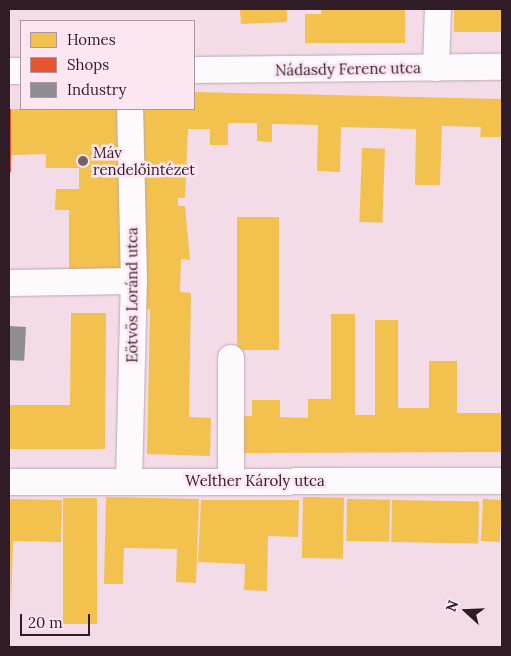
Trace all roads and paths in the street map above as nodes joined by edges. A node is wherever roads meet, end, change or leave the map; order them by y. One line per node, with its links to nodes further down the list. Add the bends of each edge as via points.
1 (438, 9): 3 (street)
2 (502, 67): 3 (street, Nádasdy Ferenc utca)
3 (436, 68): 4 (street, Nádasdy Ferenc utca)
4 (195, 70)
5 (130, 110): 6 (street, Eötvös Loránd utca)
6 (134, 281): 7 (street); 9 (street, Eötvös Loránd utca)
7 (9, 283)
8 (231, 358): 10 (street)
9 (129, 480): 10 (street, Welther Károly utca); 12 (street, Welther Károly utca)
10 (231, 481): 11 (street, Welther Károly utca)
11 (502, 481)
12 (9, 482)

